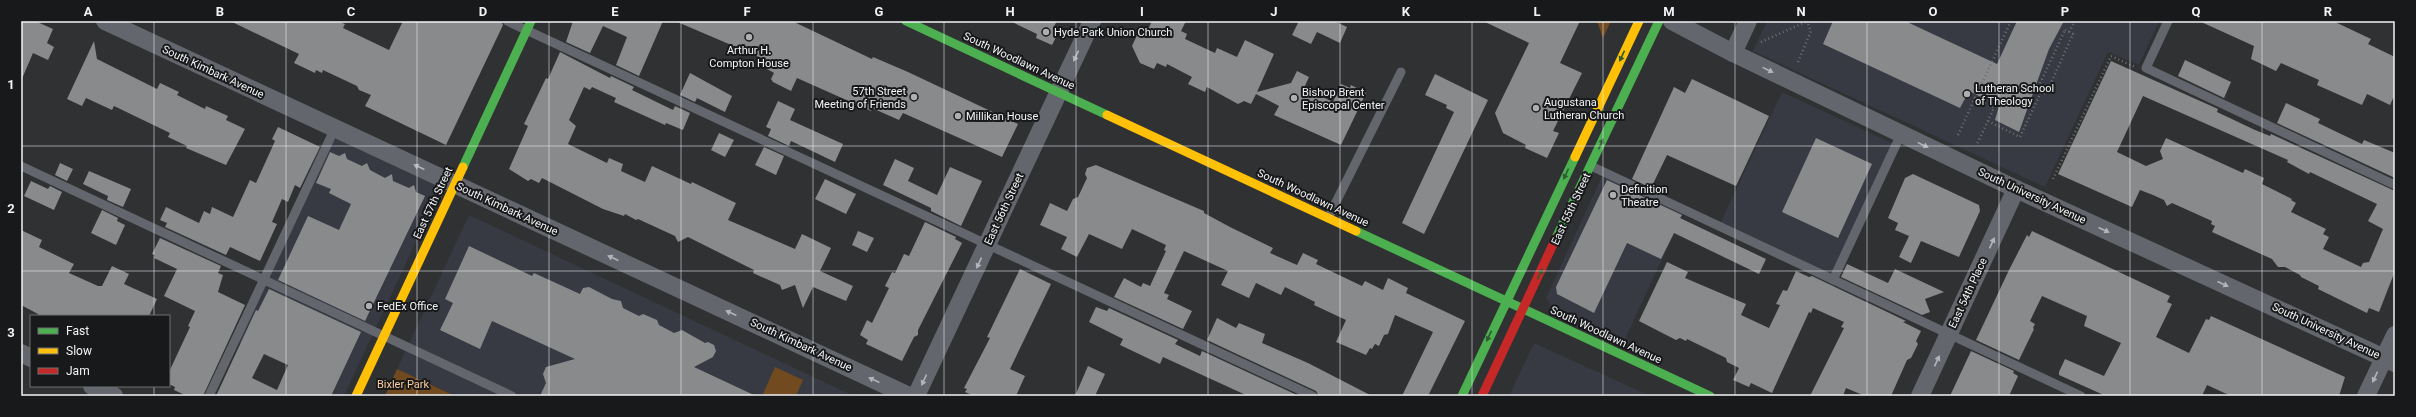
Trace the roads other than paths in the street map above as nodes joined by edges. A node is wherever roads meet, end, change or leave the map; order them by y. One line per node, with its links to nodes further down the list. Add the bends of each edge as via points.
1 (105, 21): 15 (street, South Kimbark Avenue)
2 (507, 21): 11 (lane)
3 (531, 21): 11 (street, East 57th Street)
4 (906, 21): 14 (street, South Woodlawn Avenue)
5 (1092, 21): 14 (street, East 56th Street, one-way to 14)
6 (1639, 21): 26 (street, East 55th Street, one-way to 26)
7 (1659, 21): 18 (street, East 55th Street, one-way to 7)
8 (1672, 21): 12 (street, South University Avenue)
9 (1748, 21): 12 (street)
10 (2168, 21): 20 (lane, via 2146,68)
11 (527, 30): 19 (street, East 57th Street); 23 (lane)
12 (1733, 53): 16 (street, South University Avenue, one-way to 16)
13 (1401, 72): 22 (lane)
14 (1059, 92): 22 (street, South Woodlawn Avenue); 23 (street, East 56th Street)
15 (334, 128): 19 (street, South Kimbark Avenue, one-way to 15); 24 (lane)
16 (1901, 134): 21 (street, South University Avenue, one-way to 21); 25 (lane)
17 (21, 166): 24 (lane)
18 (1591, 166): 25 (lane); 27 (street, East 55th Street, one-way to 18)
19 (455, 184): 29 (street, East 57th Street); 39 (street, South Kimbark Avenue, one-way to 19)
20 (2395, 185)
21 (2016, 189): 28 (street, East 54th Place, one-way to 21); 33 (street, South University Avenue, one-way to 33)
22 (1328, 218): 26 (street, South Woodlawn Avenue)
23 (988, 244): 40 (street, East 56th Street, one-way to 40); 41 (lane)
24 (264, 279): 29 (lane); 36 (lane)
25 (1833, 280): 28 (lane)
26 (1506, 301): 27 (street, South Woodlawn Avenue); 42 (street, East 55th Street, one-way to 42)
27 (1523, 309): 43 (street, East 55th Street); 44 (street, South Woodlawn Avenue)
28 (1949, 334): 45 (street, East 54th Place, one-way to 28); 46 (lane)
29 (384, 335): 37 (street, East 57th Street); 38 (lane)
30 (2395, 335): 33 (street)
31 (21, 353): 32 (street)
32 (30, 358)
33 (2390, 360): 47 (street, one-way to 47)
34 (94, 387): 35 (street)
35 (114, 396)
36 (209, 396)
37 (356, 396)
38 (512, 396)
39 (909, 396)
40 (916, 396)
41 (1313, 396)
42 (1462, 396)
43 (1482, 396)
44 (1710, 396)
45 (1920, 396)
46 (2081, 396)
47 (2366, 396)

